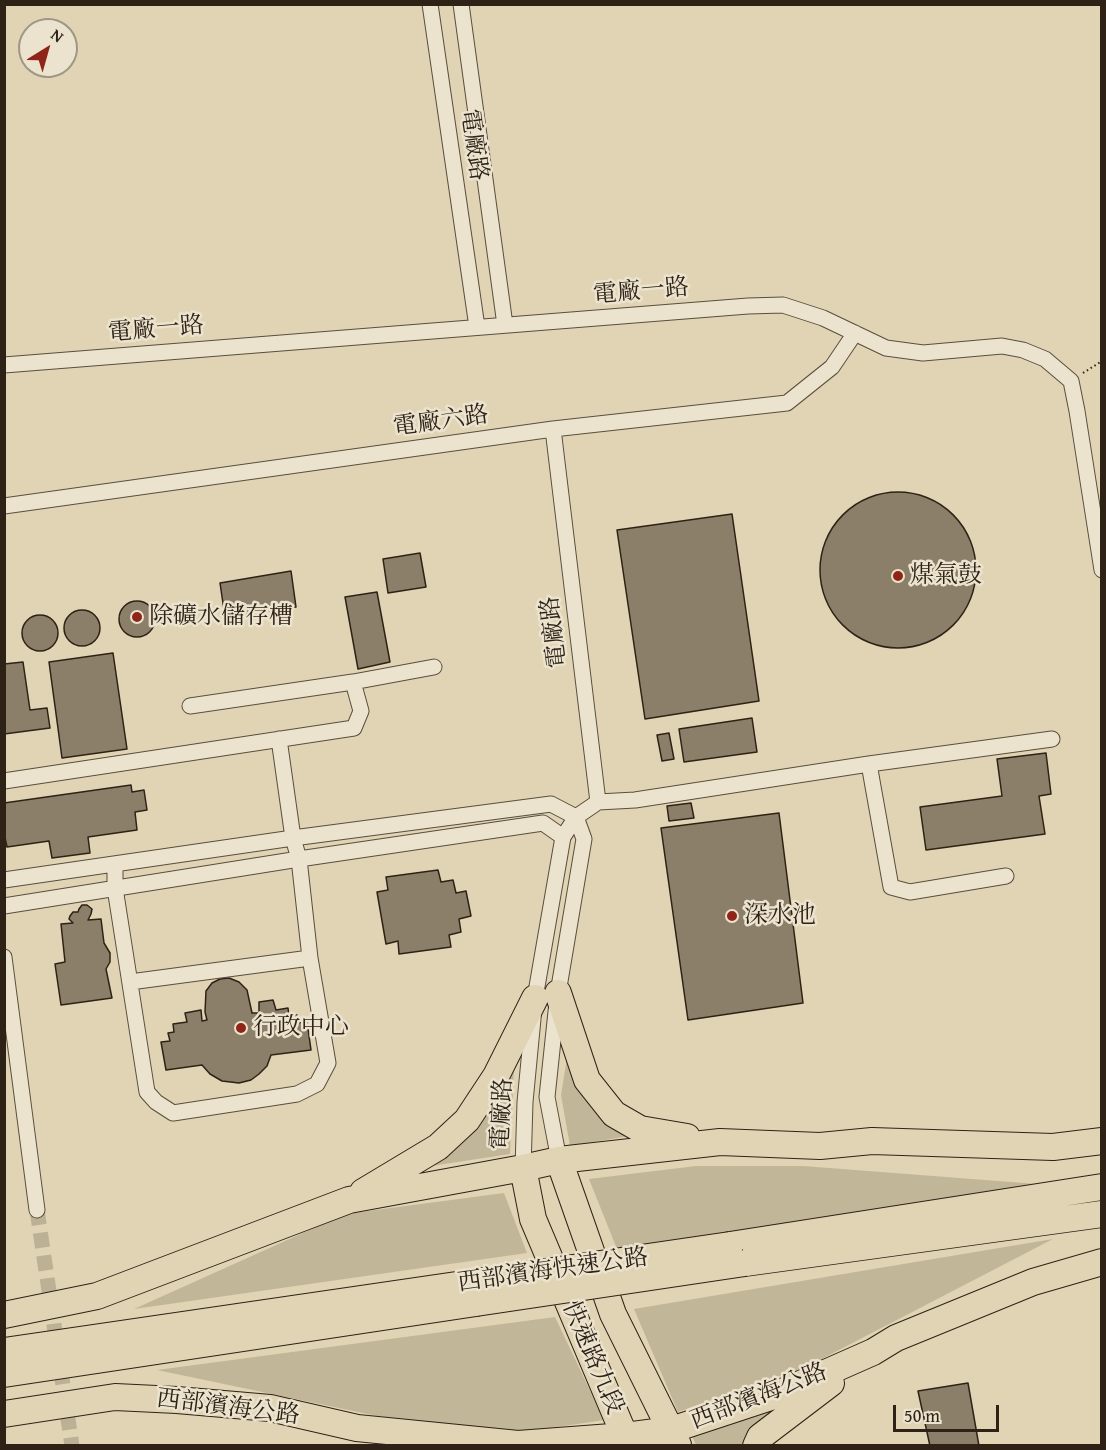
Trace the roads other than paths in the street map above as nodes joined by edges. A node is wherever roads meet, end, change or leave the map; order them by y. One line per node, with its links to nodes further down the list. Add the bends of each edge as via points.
1 (430, 4): 4 (street, 電廠路)
2 (461, 4): 3 (street, 電廠路)
3 (505, 325): 4 (street, 電廠一路); 5 (street, 電廠一路, via 783,305)
4 (477, 327): 6 (street, 電廠一路)
5 (855, 333): 7 (street, 電廠六路, via 832,366 787,403); 9 (street, 電廠一路, via 886,348 923,353 1002,346 1023,350 1045,359 1071,381)
6 (4, 365)
7 (552, 429): 8 (street, 電廠六路); 17 (street, 電廠路)
8 (4, 506)
9 (1101, 570)
10 (434, 668): 11 (street)
11 (353, 682): 12 (street); 13 (street, via 361,711 354,728)
12 (190, 706)
13 (279, 739): 16 (street); 20 (street)
14 (1052, 739): 15 (street)
15 (869, 764): 17 (street, via 635,800); 23 (street, via 891,887 910,892)
16 (4, 781)
17 (598, 802): 18 (street, 電廠路)
18 (576, 817): 19 (street, 電廠路); 20 (street, via 551,804); 30 (street, 電廠路, via 584,839)
19 (563, 837): 21 (street, via 543,823); 30 (street, 電廠路)
20 (293, 838): 21 (street); 22 (street)
21 (299, 859): 25 (street); 28 (street)
22 (115, 864): 24 (street); 25 (street)
23 (1006, 876)
24 (4, 880)
25 (115, 888): 26 (street); 29 (street)
26 (4, 906)
27 (4, 957): 37 (street)
28 (310, 958): 29 (street); 29 (street, via 328,1064 317,1084 297,1094 173,1113 147,1092)
29 (130, 982)
30 (546, 996): 32 (main road, via 587,1080 614,1114 640,1129); 33 (street, 電廠路, via 548,1097); 34 (street, 電廠路, via 525,1102); 36 (main road, via 467,1120 438,1147)
31 (1101, 1141): 32 (main road, via 1053,1147 872,1141 820,1146)
32 (720, 1142): 33 (main road)
33 (559, 1160): 34 (main road); 48 (main road, 快速路九段, via 613,1314)
34 (524, 1168): 36 (main road); 49 (main road, 快速路九段, via 533,1219)
35 (1101, 1187): 39 (main road, 西部濱海快速公路)
36 (349, 1200): 42 (main road, via 97,1296)
37 (37, 1210)
38 (1101, 1214): 39 (main road, 西部濱海快速公路)
39 (737, 1254): 41 (main road, 西部濱海快速公路, bridge)
40 (1101, 1262): 44 (main road, 西部濱海公路, via 1034,1282 896,1338)
41 (473, 1293): 43 (main road, 西部濱海快速公路); 45 (main road, 西部濱海快速公路)
42 (4, 1315)
43 (4, 1352)
44 (873, 1352): 48 (main road, 西部濱海公路); 51 (main road, via 760,1437)
45 (4, 1374)
46 (4, 1414): 47 (main road, 西部濱海公路, via 115,1397 270,1408)
47 (357, 1428): 49 (main road, 西部濱海公路, via 518,1444); 50 (main road)
48 (674, 1438): 49 (main road, 西部濱海公路)
49 (627, 1441)
50 (414, 1446)
51 (756, 1446)

